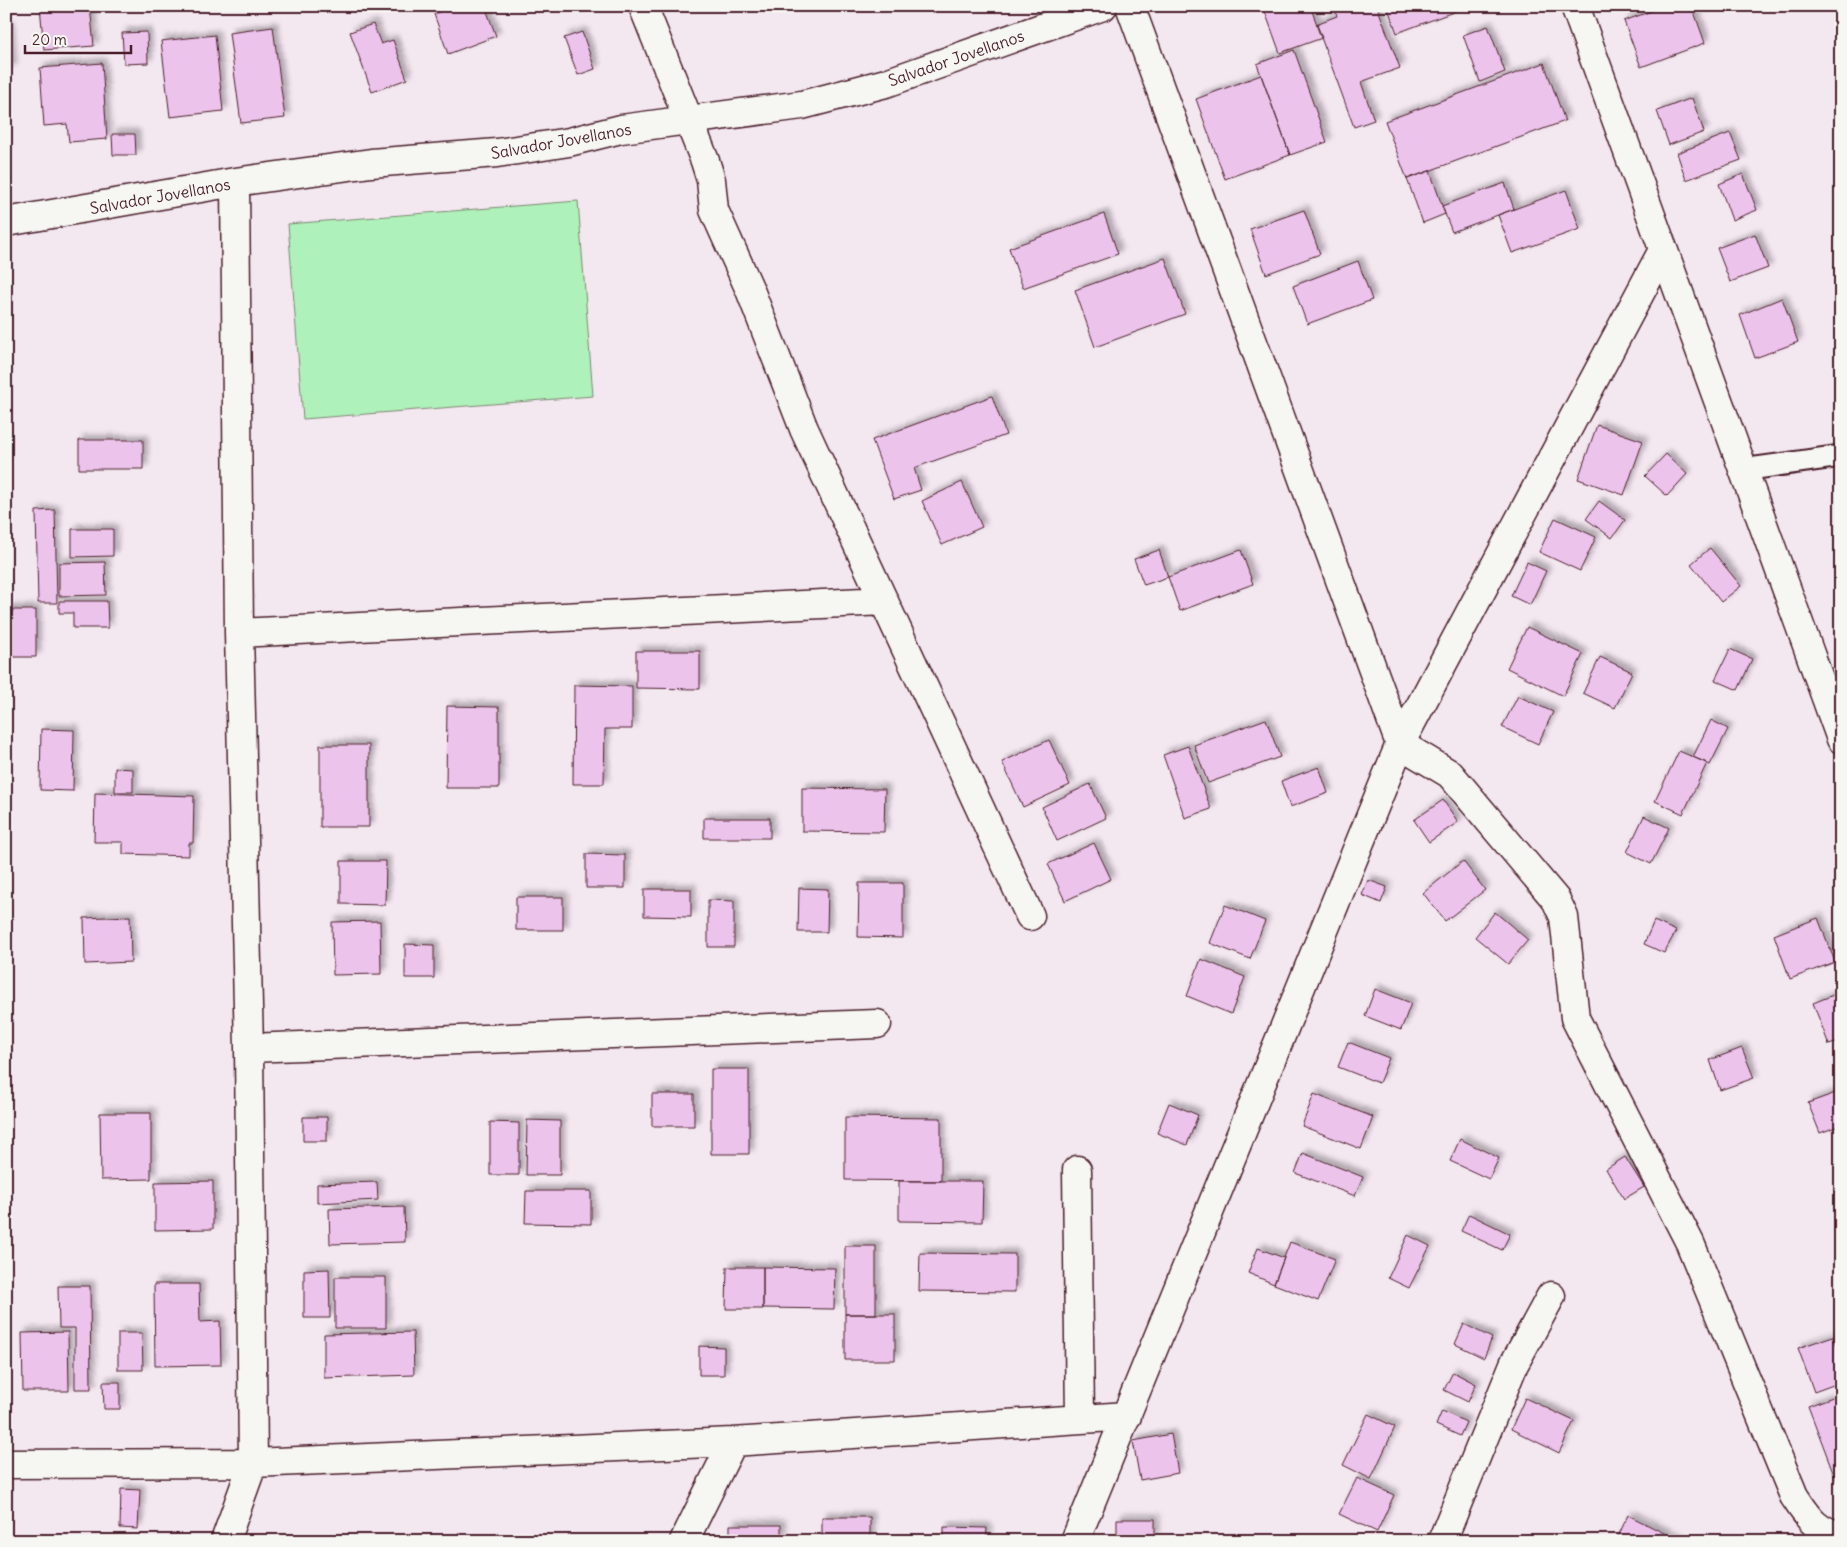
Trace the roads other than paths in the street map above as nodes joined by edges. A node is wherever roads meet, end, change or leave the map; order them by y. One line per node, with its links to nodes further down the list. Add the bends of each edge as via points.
1 (643, 6): 5 (street)
2 (1103, 6): 5 (street, Salvador Jovellanos, via 886,83 802,105)
3 (1130, 6): 14 (street)
4 (1575, 6): 8 (street)
5 (688, 120): 6 (street, Salvador Jovellanos, via 621,129 497,154 371,163); 11 (street, via 711,180 714,210 750,290 804,429)
6 (235, 182): 7 (street, Salvador Jovellanos); 12 (street)
7 (6, 222)
8 (1662, 250): 10 (street); 14 (street)
9 (1841, 456): 10 (lane)
10 (1742, 470): 13 (street)
11 (884, 601): 12 (street); 15 (street)
12 (239, 634): 17 (street)
13 (1841, 738)
14 (1400, 744): 20 (street); 25 (street, via 1450,774 1556,900 1564,917 1574,1018 1690,1243 1794,1496 1809,1519 1826,1533)
15 (1030, 916)
16 (877, 1024): 17 (street)
17 (249, 1048): 23 (street)
18 (1077, 1170): 21 (street)
19 (1552, 1296): 29 (street, via 1514,1364)
20 (1127, 1416): 21 (street); 28 (street)
21 (1080, 1419): 22 (street)
22 (733, 1442): 23 (street); 27 (street)
23 (253, 1463): 24 (street); 26 (street)
24 (6, 1464)
25 (1841, 1536)
26 (225, 1541)
27 (684, 1541)
28 (1075, 1541)
29 (1442, 1541)

